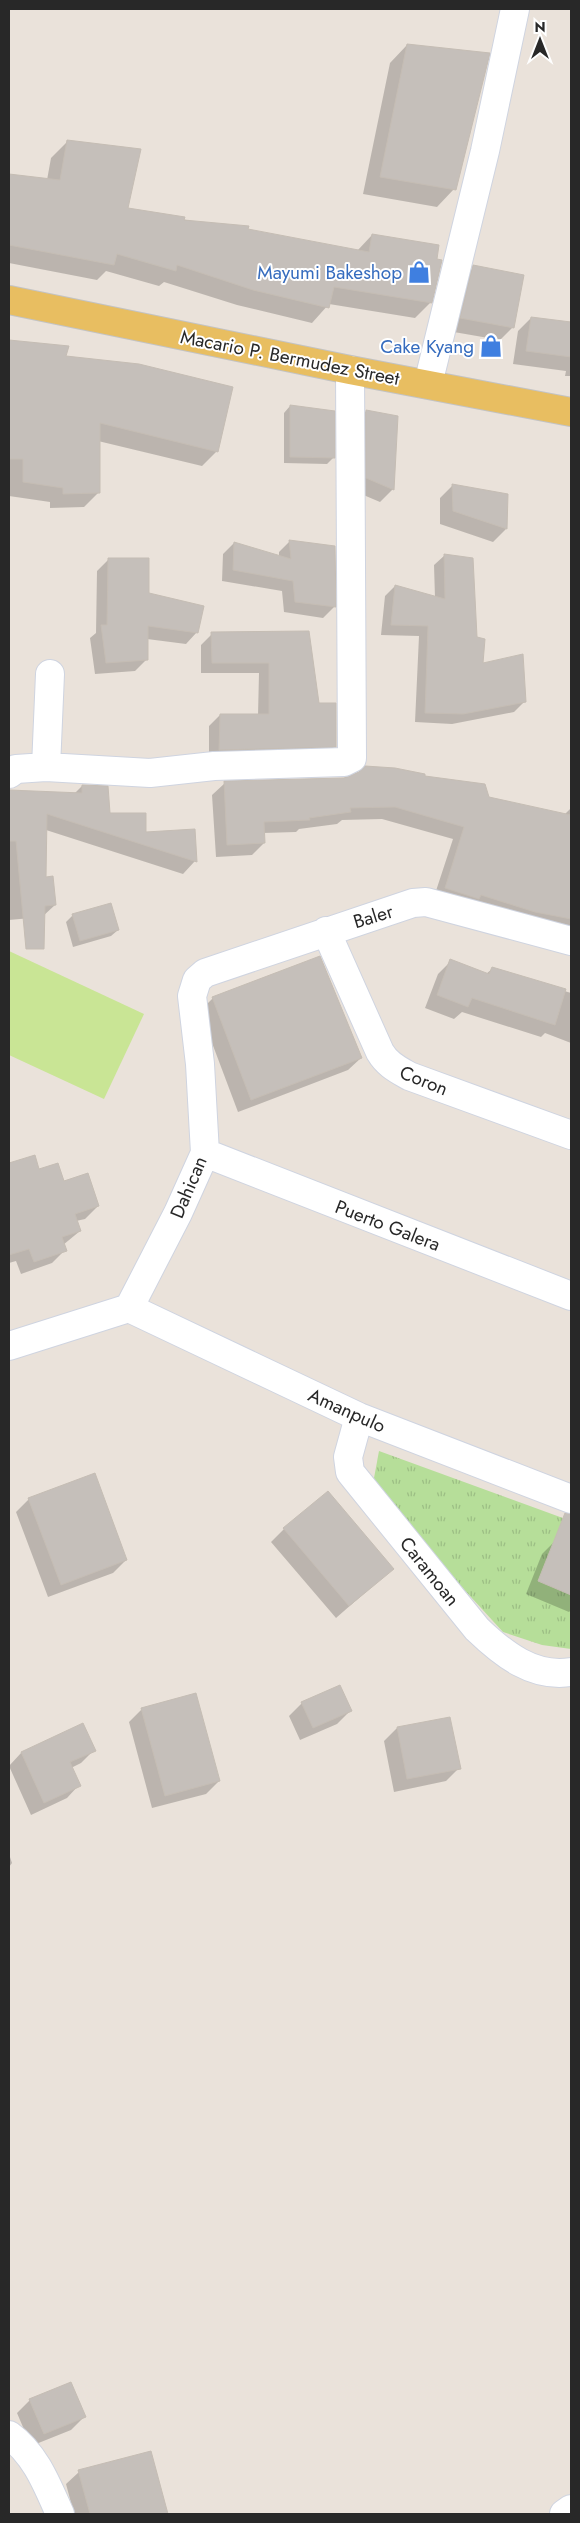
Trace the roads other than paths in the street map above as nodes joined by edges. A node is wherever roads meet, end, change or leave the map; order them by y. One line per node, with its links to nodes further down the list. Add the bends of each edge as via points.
1 (515, 9): 4 (street, via 485,151)
2 (9, 300): 3 (main road, Macario P. Bermudez Street)
3 (350, 370): 4 (main road, Macario P. Bermudez Street); 7 (street, via 352,758 344,762 214,766 150,773)
4 (428, 384): 5 (main road, Macario P. Bermudez Street)
5 (571, 412)
6 (50, 674): 7 (street)
7 (46, 767): 8 (street, via 16,769)
8 (9, 774)
9 (326, 930): 10 (street, Baler, via 413,903 426,902); 11 (street, Baler, via 205,973 197,980); 12 (street, Coron, via 380,1052 392,1067)
10 (571, 942)
11 (192, 996): 13 (street, Dahican)
12 (571, 1134)
13 (205, 1154): 14 (street, Puerto Galera); 15 (street, Dahican)
14 (571, 1296)
15 (129, 1308): 16 (street); 17 (street, Amanpulo)
16 (9, 1346)
17 (359, 1417): 18 (street, Amanpulo); 19 (street, Caramoan, via 348,1457 350,1472 477,1629 500,1652 522,1665 557,1674)
18 (571, 1499)
19 (571, 1672)
20 (9, 2435): 22 (street, via 23,2446 43,2474)
21 (571, 2508): 23 (street)
22 (60, 2514)
23 (564, 2514)

